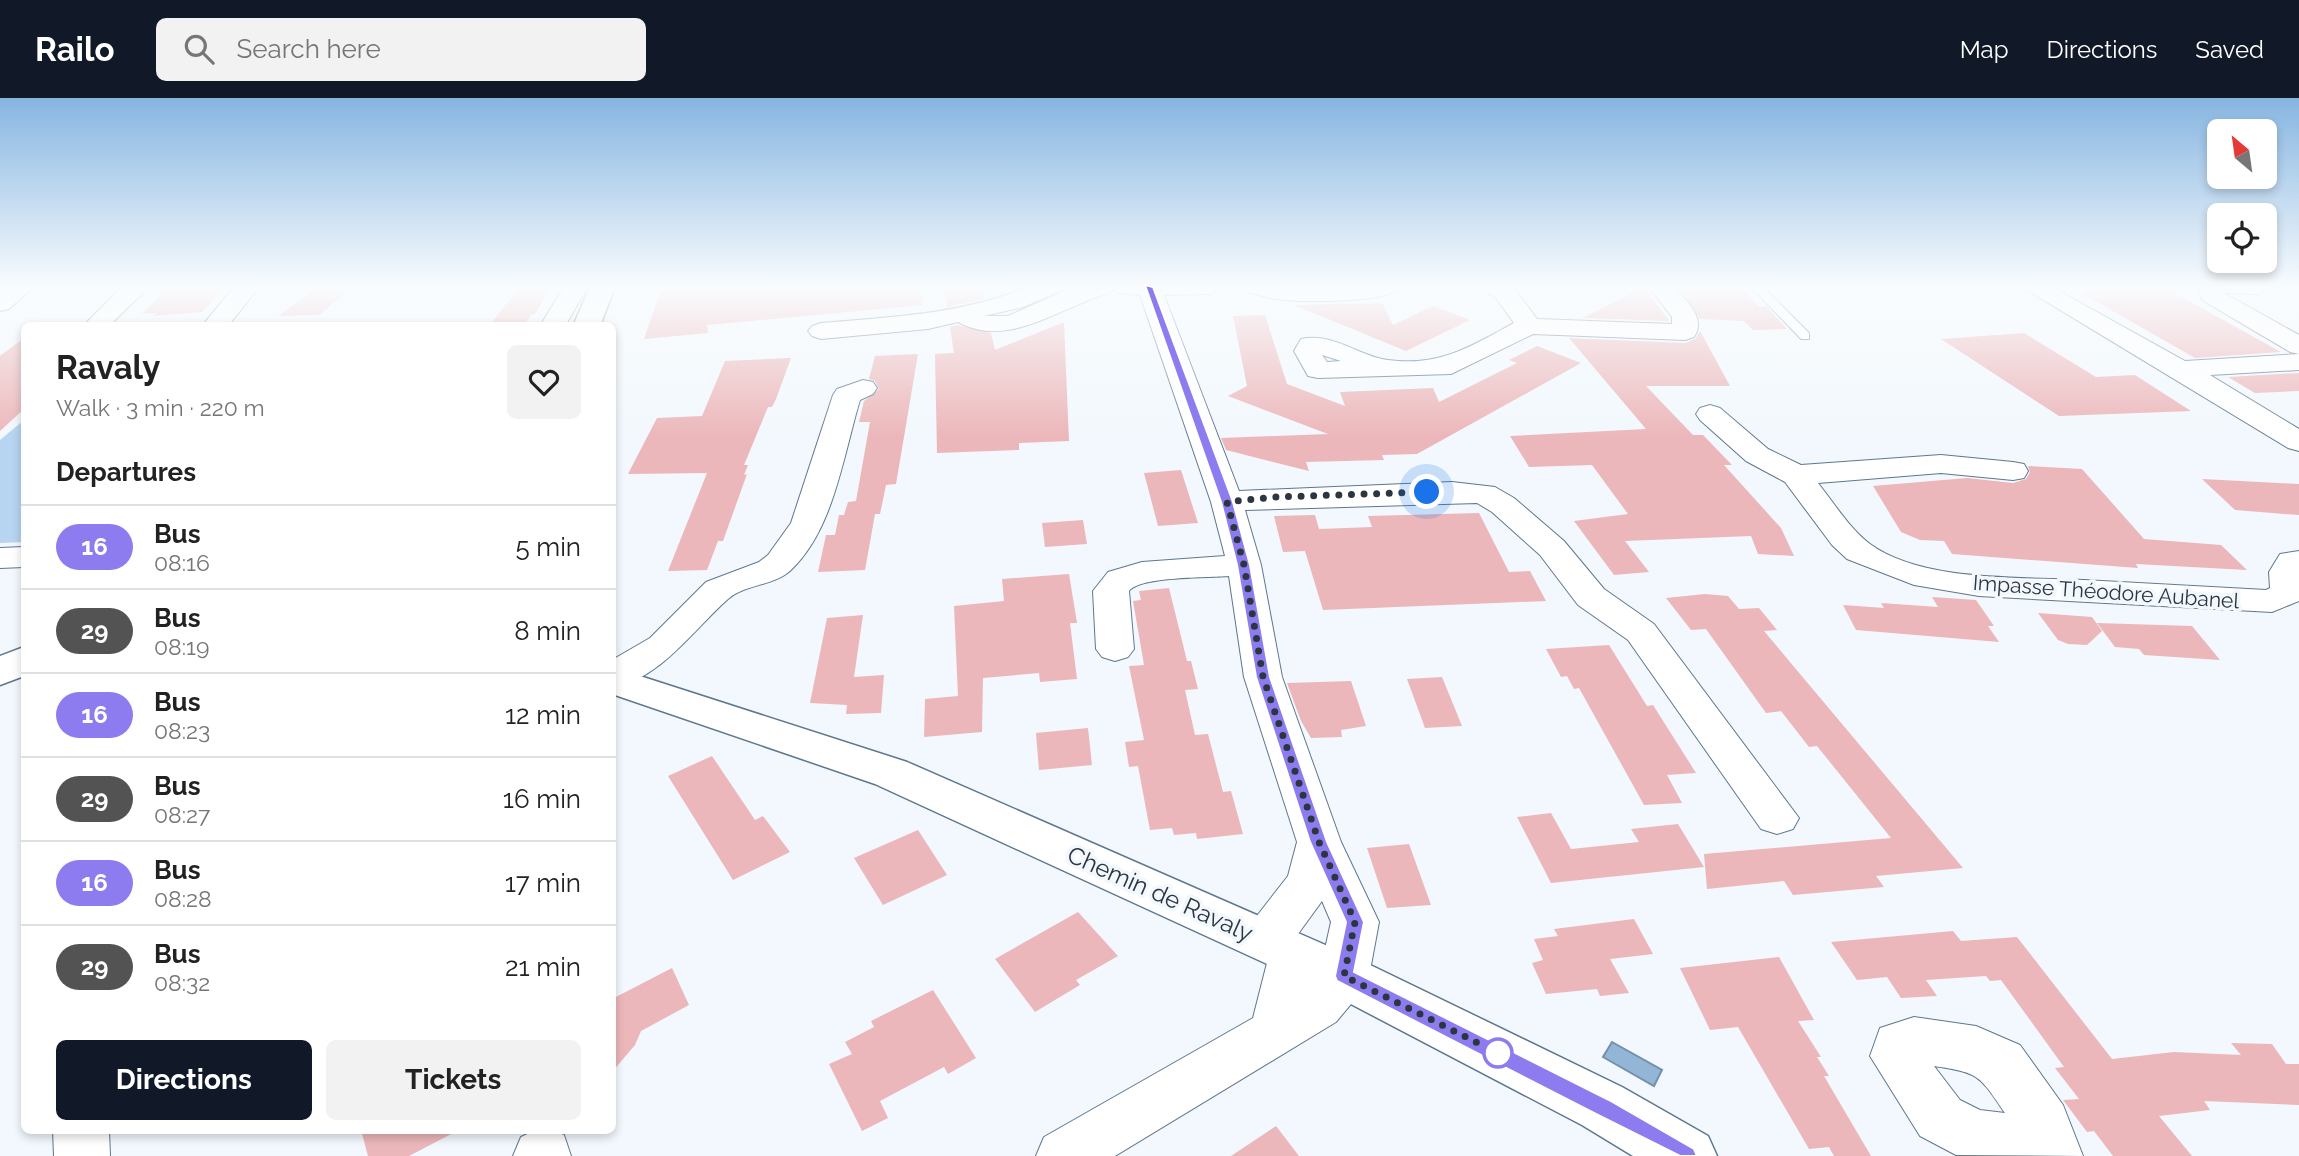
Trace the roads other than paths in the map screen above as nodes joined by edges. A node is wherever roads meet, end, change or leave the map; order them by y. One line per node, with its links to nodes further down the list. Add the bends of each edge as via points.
1 (1167, 336): 14 (street)
2 (1509, 336): 7 (street, via 1451,366)
3 (2122, 336): 8 (street)
4 (2282, 336): 5 (street)
5 (2299, 346)
6 (2299, 362): 8 (street)
7 (1385, 368)
8 (2180, 369): 11 (street)
9 (863, 388): 24 (street, via 848,395 807,524 780,562 718,589 663,646)
10 (1710, 414): 13 (street, via 1757,456)
11 (2299, 442)
12 (2013, 471): 13 (street, via 1941,464)
13 (1796, 475): 17 (street, Impasse Théodore Aubanel, via 1859,552 1926,578 2272,601 2288,593 2286,572 2292,561)
14 (1227, 502): 19 (street); 26 (street, via 1484,494 1552,548 1591,597 1641,632)
15 (21, 557): 16 (street)
16 (0, 560): 18 (street)
17 (2299, 561)
18 (21, 562)
19 (1244, 565): 20 (street, via 1142,572 1120,579 1111,592); 27 (street, via 1263,677)
20 (1115, 649)
21 (21, 662): 23 (street)
22 (21, 670): 23 (street)
23 (0, 673)
24 (616, 676)
25 (616, 680): 28 (street, Chemin de Ravaly, via 891,773)
26 (1777, 818)
27 (1319, 842): 28 (street, via 1310,882); 29 (street, via 1355,922)
28 (1280, 947): 29 (street, Chemin de Ravaly); 30 (street)
29 (1344, 976): 30 (street, via 1318,1007); 34 (street, Chemin de Ravaly, via 1602,1106)
30 (1276, 1030): 33 (street)
31 (81, 1134): 32 (street)
32 (82, 1156)
33 (1064, 1156)
34 (1687, 1156)

